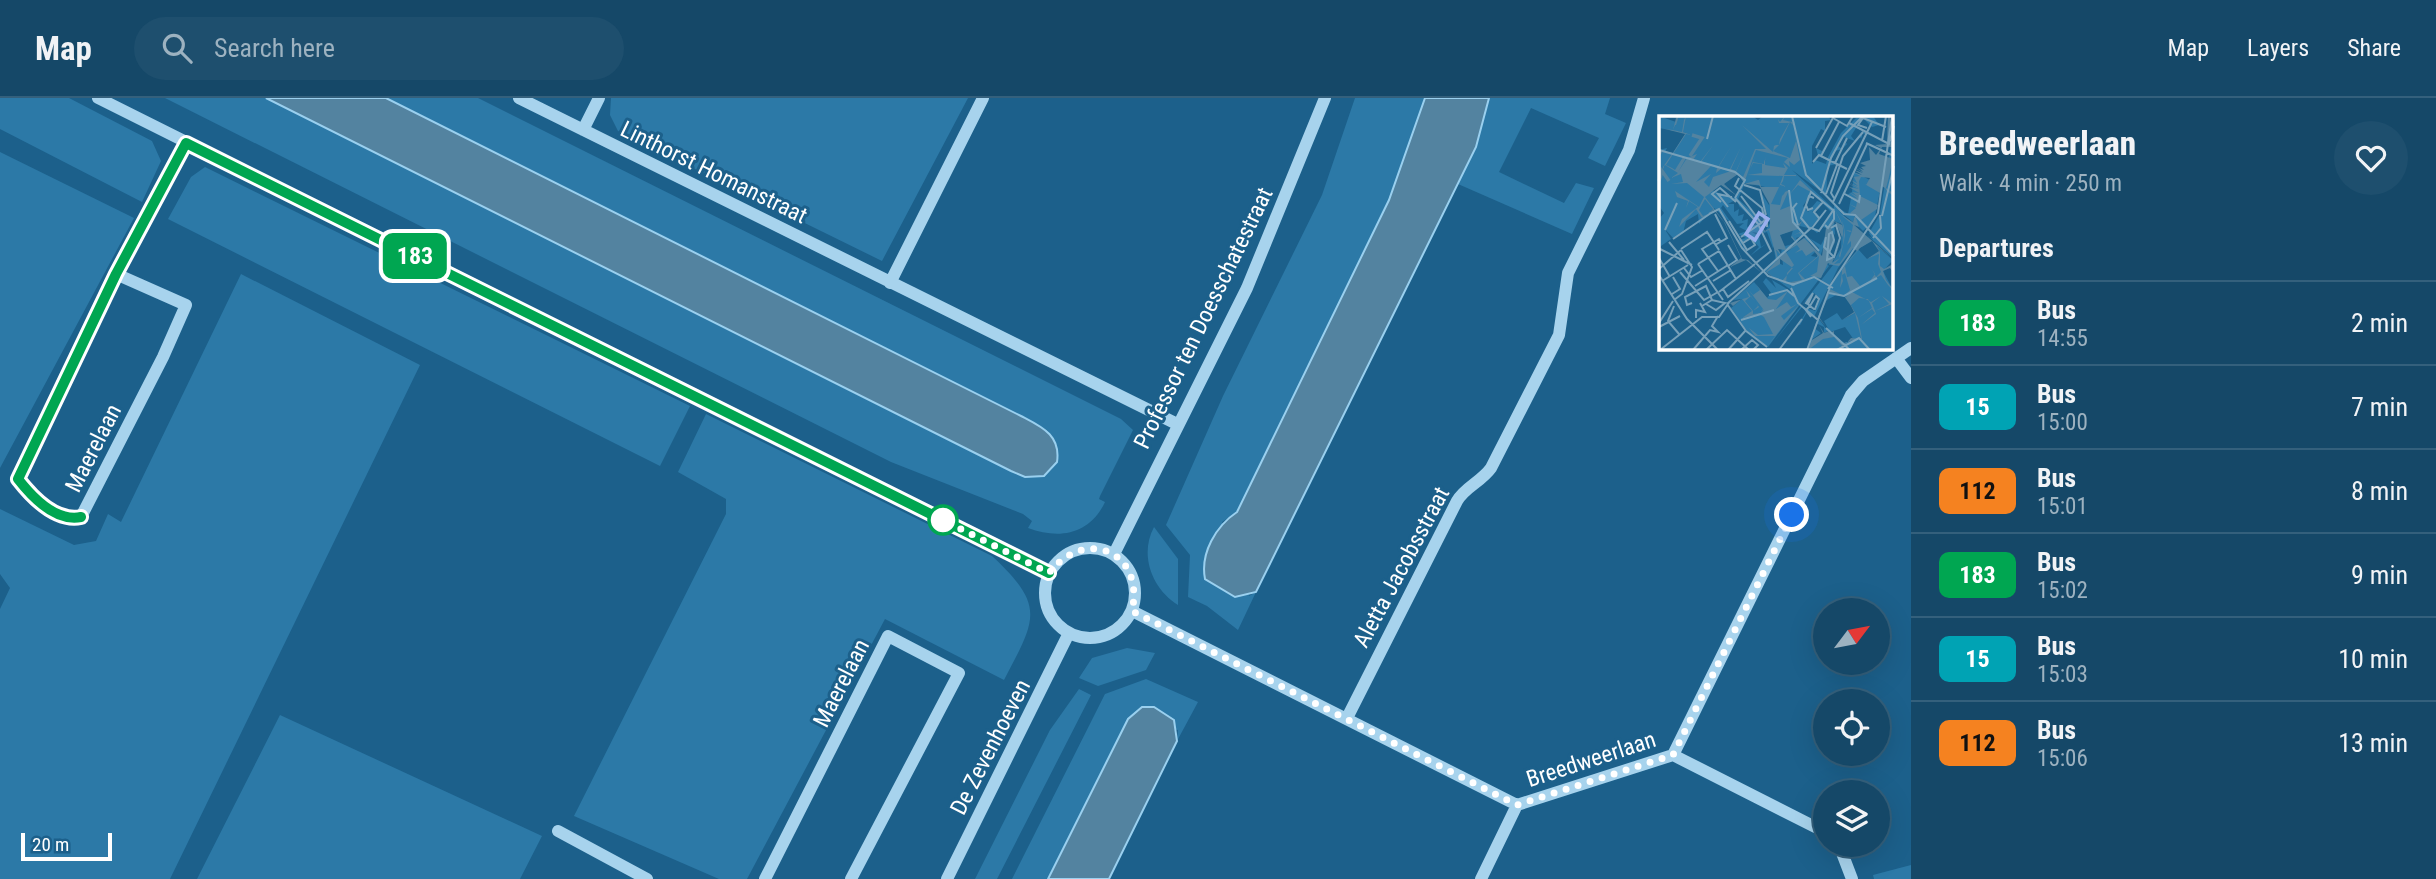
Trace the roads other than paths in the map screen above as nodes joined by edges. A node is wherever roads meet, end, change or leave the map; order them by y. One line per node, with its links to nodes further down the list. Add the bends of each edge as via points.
1 (98, 98): 8 (street)
2 (519, 98): 7 (street, Linthorst Homanstraat)
3 (599, 98): 7 (street)
4 (983, 98): 10 (street)
5 (1325, 98): 14 (street, Professor ten Doesschatestraat, via 1247,288)
6 (1644, 98): 19 (street, Aletta Jacobsstraat, via 1629,150 1568,273 1559,335 1491,468 1457,501)
7 (583, 130): 10 (street, Linthorst Homanstraat)
8 (186, 143): 9 (street, Maerelaan); 16 (street)
9 (116, 274): 9 (street, Maerelaan, via 186,305 81,517 71,519 33,500 18,479)
10 (890, 283): 14 (street, Linthorst Homanstraat)
11 (1911, 348): 12 (street, Breedweerlaan)
12 (1896, 358): 13 (street); 20 (street, Breedweerlaan, via 1851,395)
13 (1911, 378)
14 (1177, 424): 15 (street, Professor ten Doesschatestraat)
15 (1114, 554): 16 (street, via 1096,548 1077,550 1061,558); 17 (street, via 1134,579)
16 (1049, 573): 18 (street, via 1045,596 1052,618)
17 (1132, 611): 18 (street, via 1121,626 1105,636 1086,639); 19 (street, Breedweerlaan)
18 (1069, 633): 28 (street, De Zevenhoeven)
19 (1347, 718): 21 (street, Breedweerlaan)
20 (1673, 755): 21 (street, Breedweerlaan); 22 (street)
21 (1517, 805): 29 (street)
22 (1813, 826)
23 (558, 831): 25 (street)
24 (1844, 857): 30 (street)
25 (648, 879)
26 (765, 879): 27 (street, Maerelaan, via 888,636 959,673)
27 (851, 879)
28 (947, 879)
29 (1481, 879)
30 (1852, 879)

